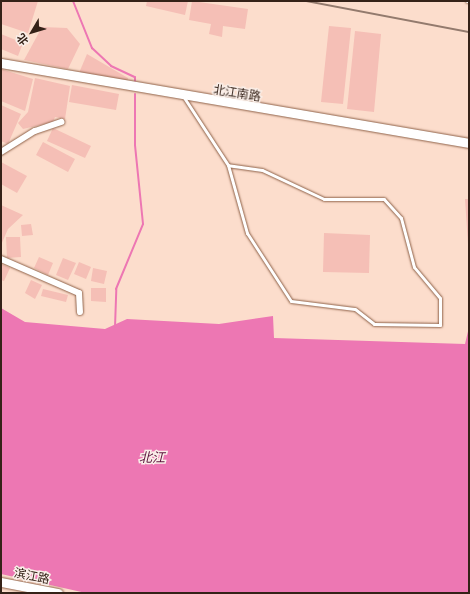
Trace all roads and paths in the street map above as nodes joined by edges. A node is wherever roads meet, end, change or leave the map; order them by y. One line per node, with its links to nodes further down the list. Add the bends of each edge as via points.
1 (1, 63): 2 (street, 北江南路)
2 (182, 96): 4 (street, 北江南路); 6 (lane)
3 (62, 122): 5 (street, via 35,131)
4 (469, 143)
5 (2, 150)
6 (228, 165): 6 (lane, via 262,170 324,199 384,199 401,218 414,268 440,298 440,325 374,324 355,309 291,301 247,233)
7 (1, 259): 8 (street, via 79,293)
8 (80, 312)
9 (1, 582): 10 (street, 滨江路)
10 (58, 593)

